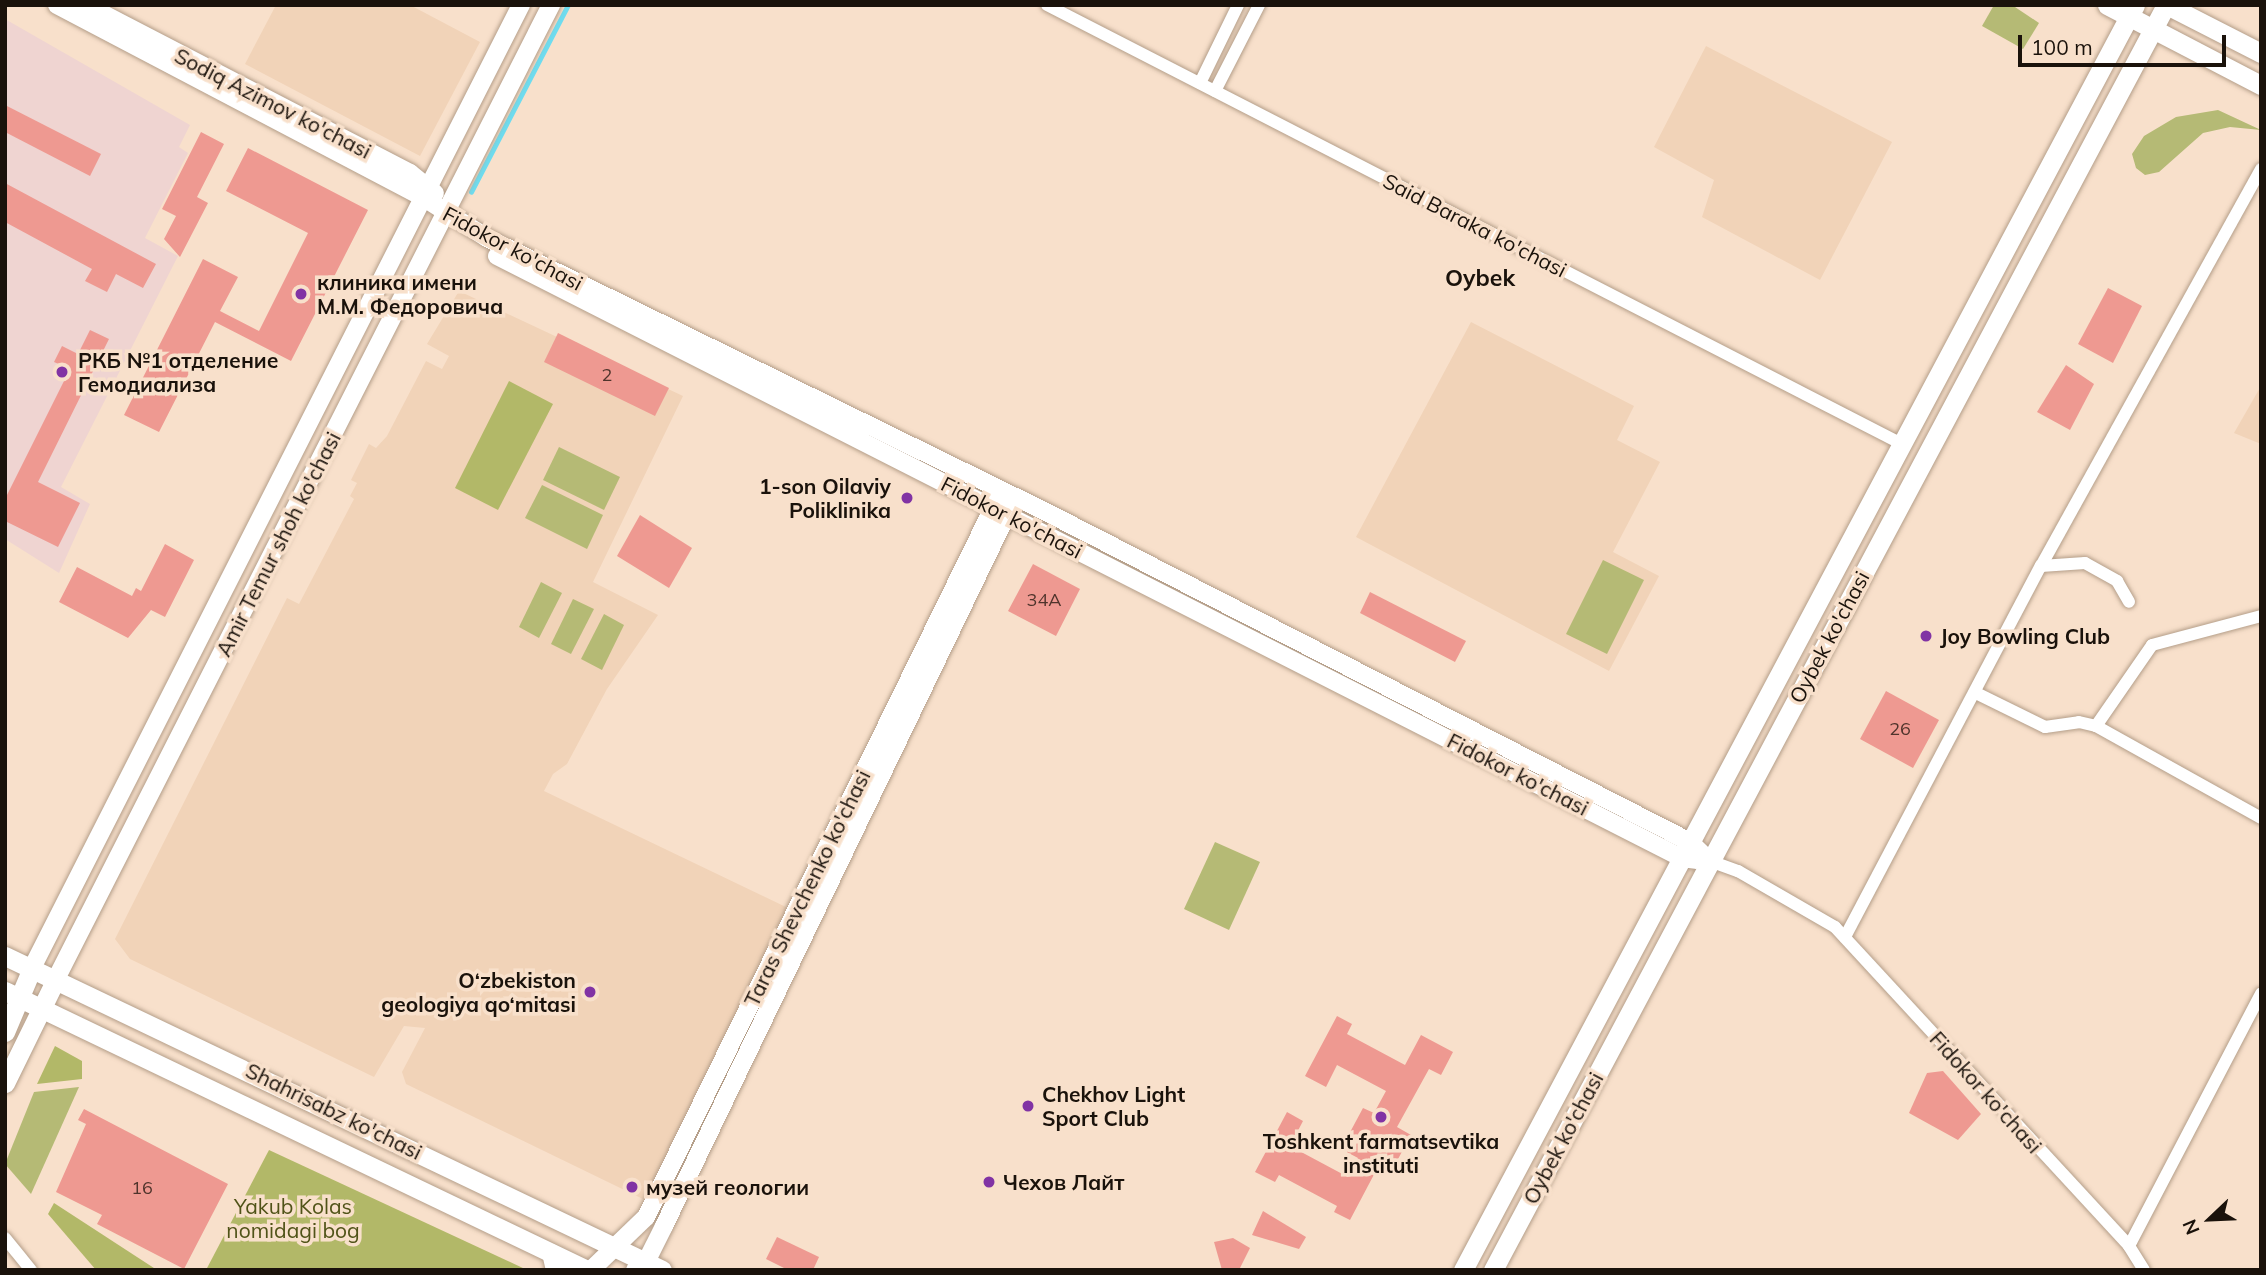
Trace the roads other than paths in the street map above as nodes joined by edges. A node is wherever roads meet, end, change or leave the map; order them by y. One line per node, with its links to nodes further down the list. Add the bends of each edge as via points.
1 (57, 5): 17 (main road, Sodiq Azimov ko'chasi)
2 (86, 5): 17 (main road, Sodiq Azimov ko'chasi)
3 (521, 5): 17 (main road, Amir Temur shoh ko'chasi)
4 (551, 5): 18 (main road, Amir Temur shoh ko'chasi)
5 (1047, 5): 13 (street, Said Baraka ko'chasi)
6 (1238, 5): 13 (street)
7 (1259, 5): 15 (street)
8 (2107, 5): 10 (main road)
9 (2166, 5): 11 (main road, Oybek ko'chasi); 12 (main road)
10 (2132, 11): 11 (main road); 19 (main road, Oybek ko'chasi)
11 (2153, 29): 14 (main road); 29 (main road, Oybek ko'chasi)
12 (2261, 53)
13 (1200, 83): 15 (street, Said Baraka ko'chasi)
14 (2261, 85)
15 (1215, 91): 19 (street, Said Baraka ko'chasi)
16 (2261, 169): 22 (street)
17 (427, 191): 18 (main road, Fidokor ko'chasi); 32 (main road, Amir Temur shoh ko'chasi)
18 (443, 220): 20 (main road, Fidokor ko'chasi); 21 (main road, Fidokor ko'chasi); 33 (main road, Amir Temur shoh ko'chasi)
19 (1902, 444): 28 (main road, Oybek ko'chasi)
20 (1009, 494): 21 (main road, Taras Shevchenko ko'chasi); 28 (main road, Fidokor ko'chasi)
21 (1000, 512): 28 (main road, Fidokor ko'chasi); 41 (main road, Taras Shevchenko ko'chasi, via 646,1217); 44 (main road, Taras Shevchenko ko'chasi)
22 (2041, 566): 23 (street, via 2085,563 2117,581); 25 (street)
23 (2129, 602)
24 (2261, 616): 26 (street, via 2151,645)
25 (1976, 692): 26 (street, via 2045,727 2079,722); 30 (street)
26 (2096, 726): 27 (street)
27 (2261, 818)
28 (1686, 850): 29 (main road, Fidokor ko'chasi); 47 (main road, Oybek ko'chasi)
29 (1710, 862): 30 (street, Fidokor ko'chasi, via 1738,871); 48 (main road, Oybek ko'chasi)
30 (1845, 937): 40 (street, Fidokor ko'chasi)
31 (5, 956): 32 (main road, Shahrisabz ko'chasi)
32 (32, 968): 33 (main road, Shahrisabz ko'chasi); 35 (main road, Amir Temur shoh ko'chasi)
33 (56, 979): 36 (main road, Amir Temur shoh ko'chasi); 41 (main road, Shahrisabz ko'chasi)
34 (2261, 993): 40 (street)
35 (12, 994): 36 (main road, Shahrisabz ko'chasi); 37 (main road, Amir Temur shoh ko'chasi)
36 (43, 1007): 38 (main road, Amir Temur shoh ko'chasi); 43 (main road, Shahrisabz ko'chasi)
37 (5, 1032)
38 (5, 1083)
39 (5, 1238): 42 (street)
40 (2129, 1246): 49 (street, Fidokor ko'chasi)
41 (617, 1248): 44 (main road, Shahrisabz ko'chasi); 46 (main road, Taras Shevchenko ko'chasi)
42 (12, 1254): 45 (street)
43 (553, 1261): 46 (main road, Shahrisabz ko'chasi)
44 (648, 1267)
45 (31, 1270)
46 (589, 1270)
47 (1463, 1270)
48 (1493, 1270)
49 (2144, 1270)

